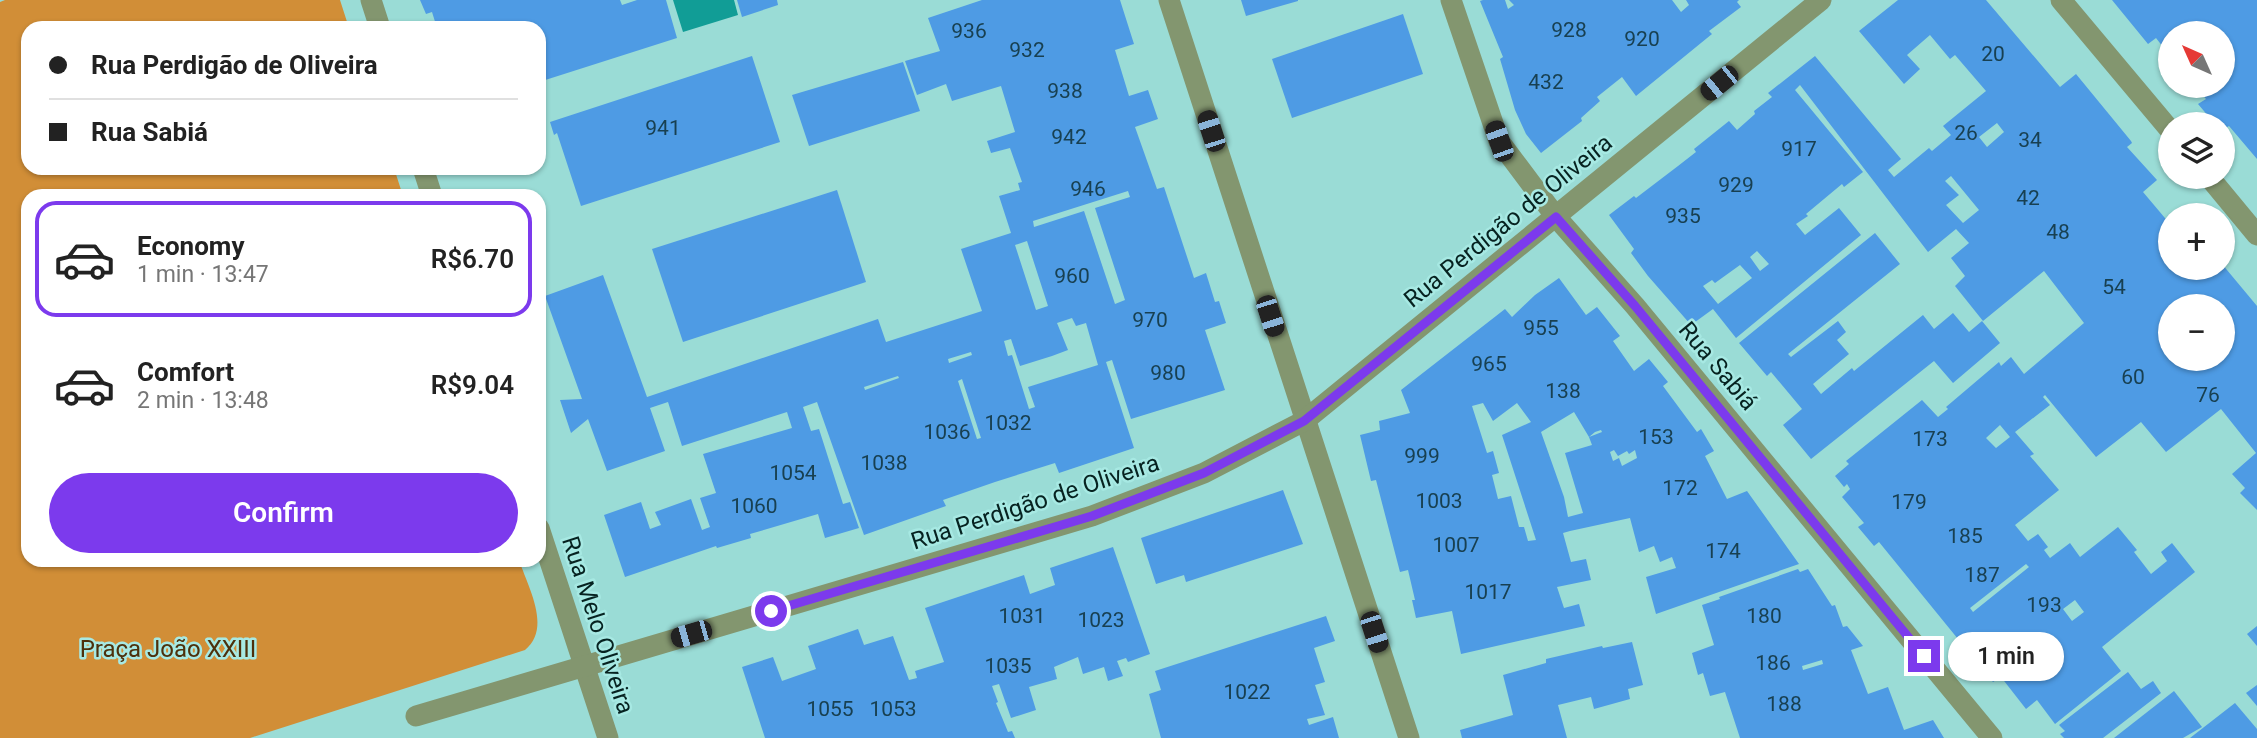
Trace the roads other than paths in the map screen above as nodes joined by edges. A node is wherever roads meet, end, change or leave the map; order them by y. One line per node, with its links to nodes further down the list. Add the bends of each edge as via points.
1 (371, 0): 6 (street)
2 (1169, 0): 11 (street)
3 (1451, 0): 9 (street, Rua Sabiá, via 1499,141)
4 (1821, 0): 9 (street, Rua Perdigão de Oliveira)
5 (2061, 0): 7 (street)
6 (378, 21)
7 (2158, 116)
8 (2219, 189): 10 (street)
9 (1556, 217): 11 (street, Rua Perdigão de Oliveira); 17 (street, Rua Sabiá)
10 (2257, 234)
11 (1304, 421): 13 (street, Rua Perdigão de Oliveira, via 1204,473 1092,516); 16 (street)
12 (546, 549): 13 (street, Rua Melo Oliveira)
13 (584, 666): 14 (street, Rua Perdigão de Oliveira); 15 (street, Rua Melo Oliveira)
14 (416, 716)
15 (608, 738)
16 (1409, 738)
17 (1992, 738)

